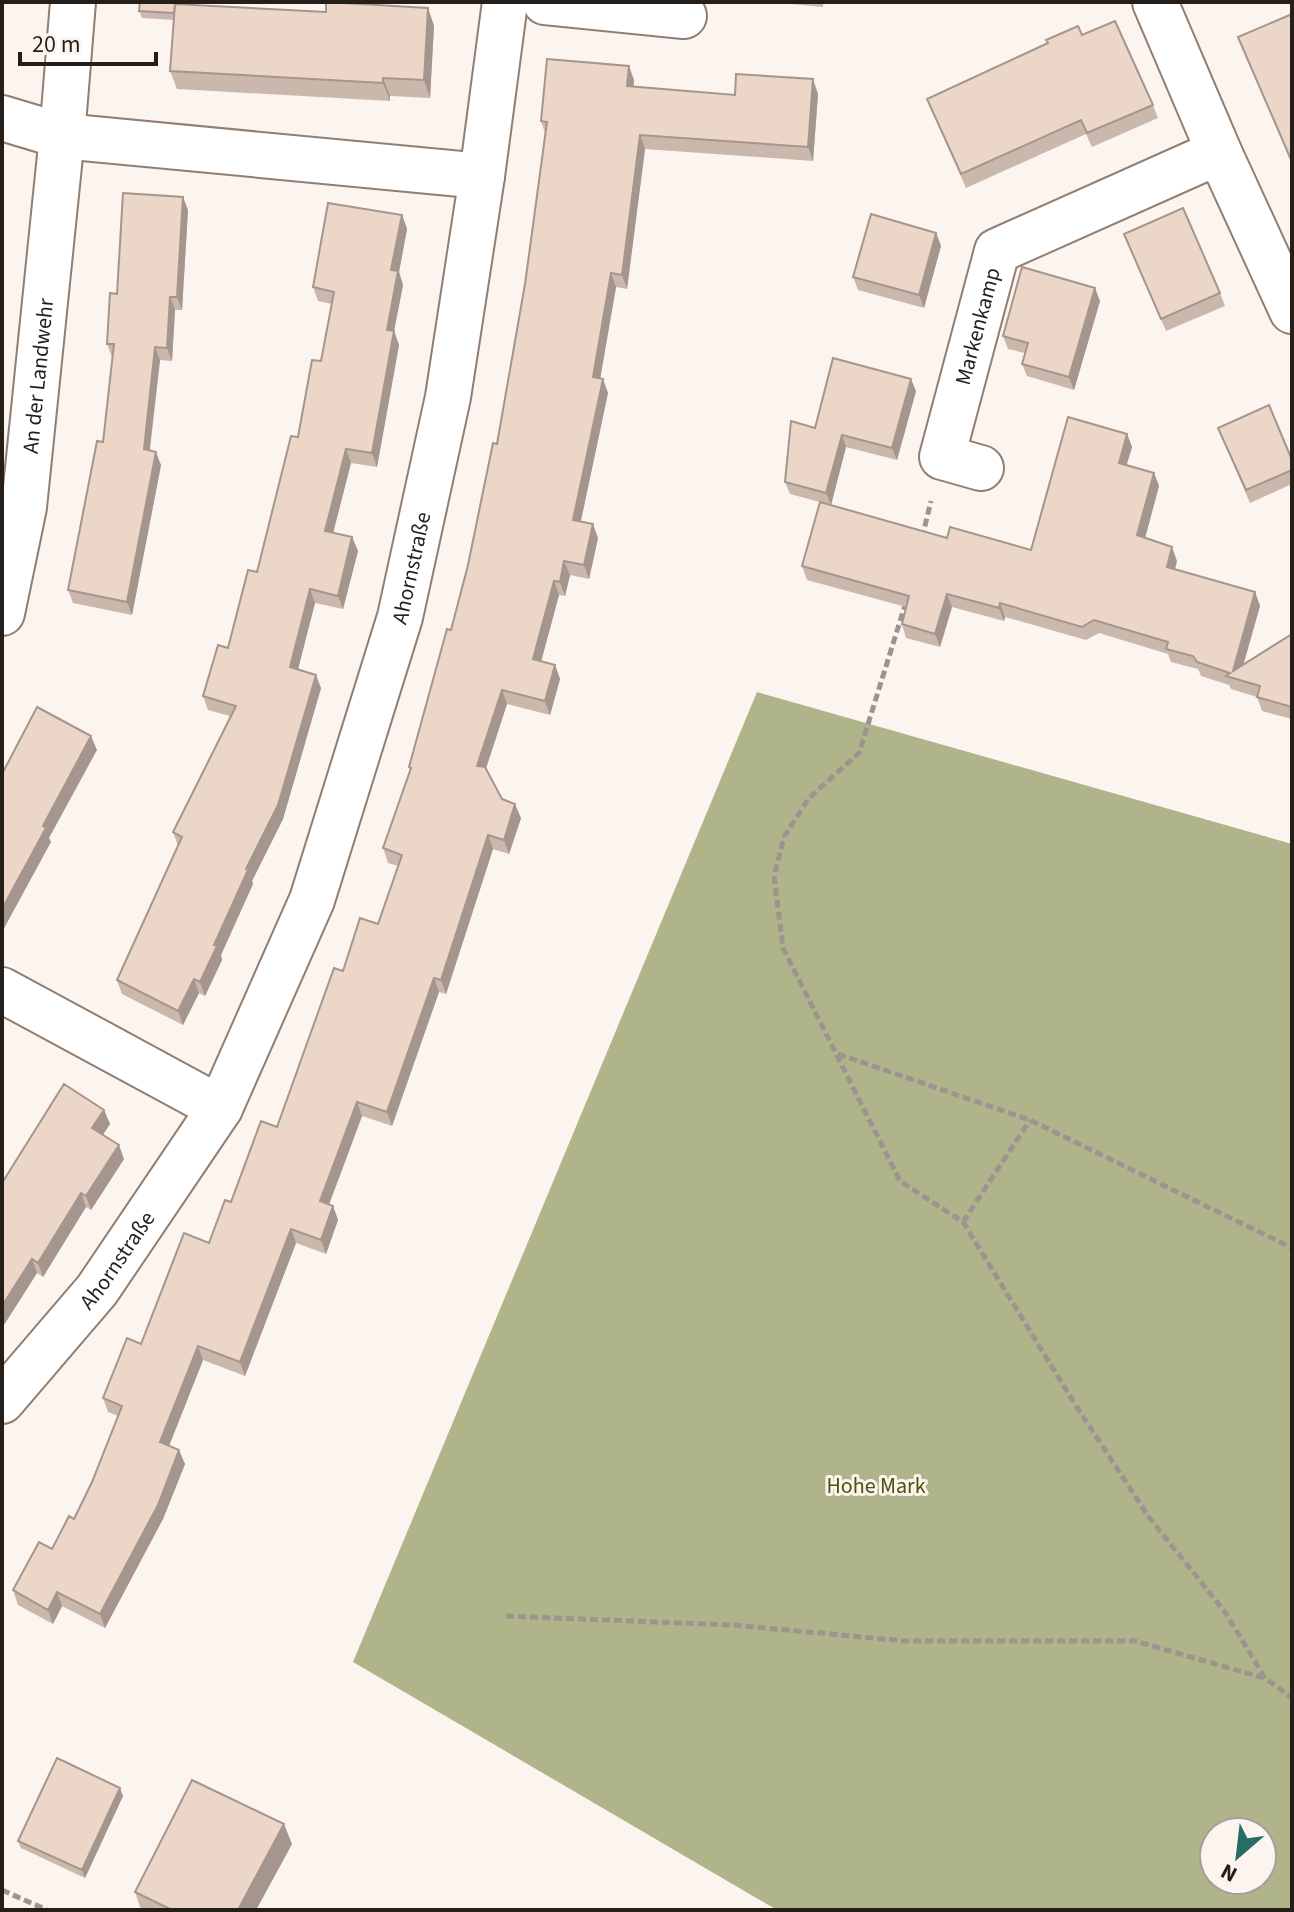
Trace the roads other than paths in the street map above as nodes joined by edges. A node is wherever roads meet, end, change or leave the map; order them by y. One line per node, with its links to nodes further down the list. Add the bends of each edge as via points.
1 (73, 2): 7 (street, An der Landwehr)
2 (505, 2): 9 (street, Ahornstraße)
3 (545, 2): 5 (street)
4 (1160, 4): 8 (street)
5 (684, 16)
6 (2, 118): 7 (street)
7 (62, 136): 9 (street); 12 (street, An der Landwehr, via 24,507)
8 (1219, 152): 10 (street); 11 (street, Markenkamp, via 997,251)
9 (482, 176): 14 (street, Ahornstraße, via 448,397 400,617 312,900)
10 (1289, 297)
11 (961, 462)
12 (2, 613)
13 (2, 990): 14 (street)
14 (220, 1108): 15 (street, Ahornstraße, via 97,1290)
15 (2, 1401)

